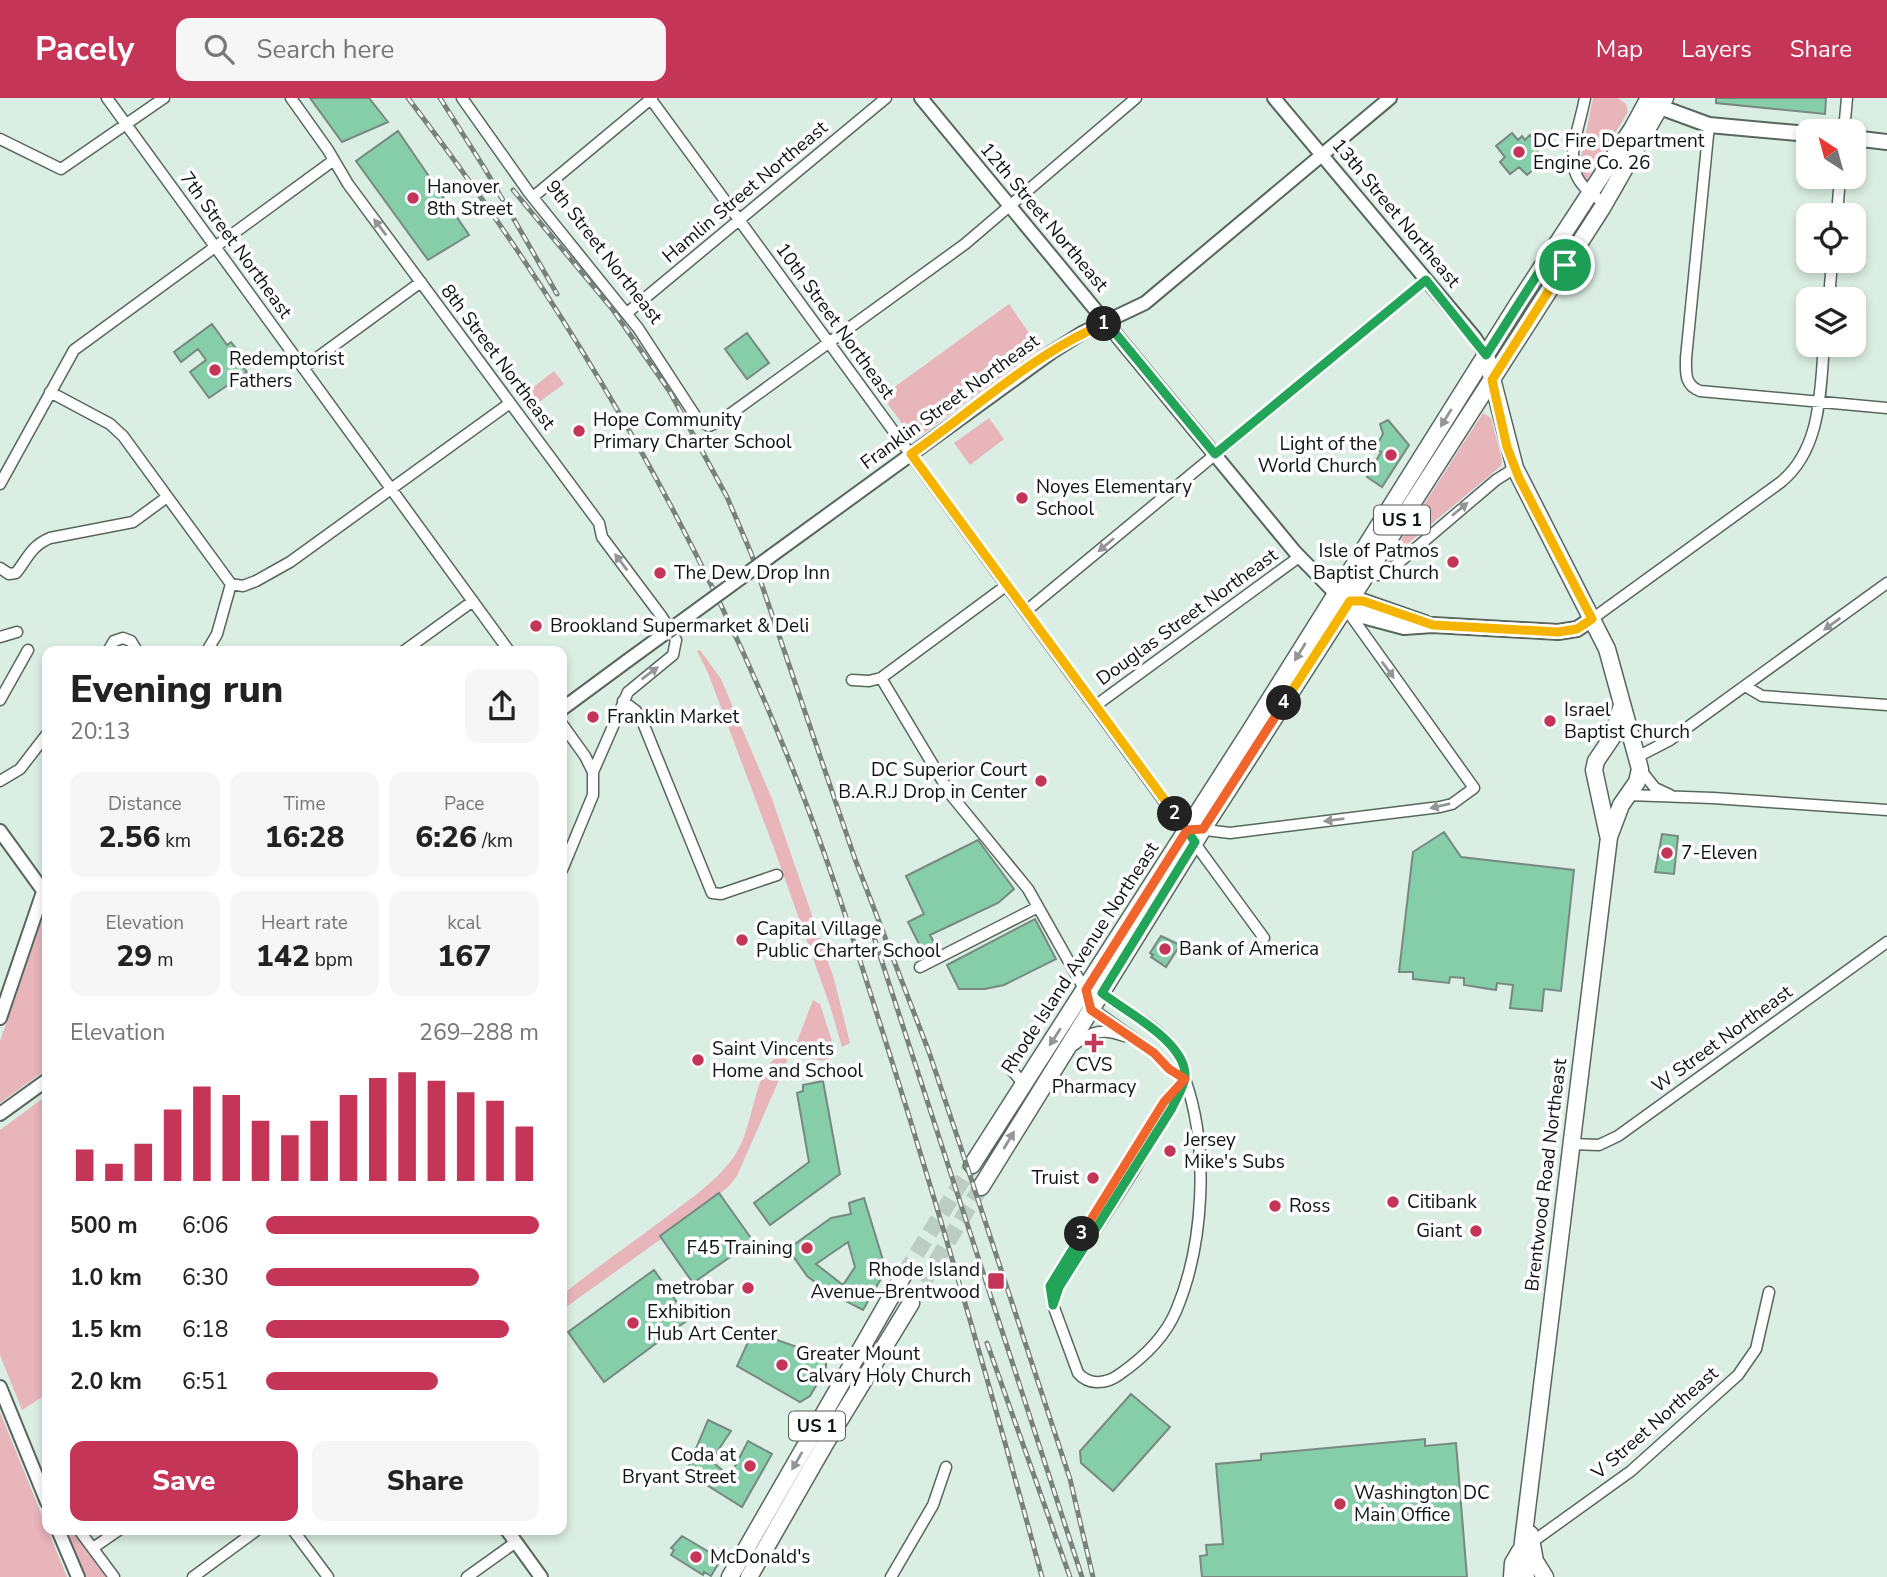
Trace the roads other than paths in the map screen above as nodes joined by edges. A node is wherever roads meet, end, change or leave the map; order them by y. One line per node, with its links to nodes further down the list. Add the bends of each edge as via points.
1 (107, 98): 15 (street, 7th Street Northeast)
2 (164, 98): 15 (street)
3 (291, 98): 22 (street, 8th Street Northeast)
4 (461, 98): 24 (street, 9th Street Northeast)
5 (651, 98): 24 (street); 27 (street, 10th Street Northeast)
6 (886, 98): 27 (street, Hamlin Street Northeast)
7 (921, 98): 26 (street, 12th Street Northeast)
8 (1136, 98): 26 (street)
9 (1274, 98): 21 (street, 13th Street Northeast)
10 (1390, 98): 21 (street, Franklin Street Northeast)
11 (1586, 98): 23 (street, via 1572,167)
12 (1847, 98): 14 (street)
13 (1652, 101): 16 (main road); 23 (main road, Rhode Island Avenue Northeast / US 1); 25 (main road, Rhode Island Avenue Northeast / US 1)
14 (1845, 119)
15 (127, 125): 18 (street, via 61,169); 28 (street, 7th Street Northeast)
16 (1709, 125): 17 (main road); 41 (street, via 1686,358 1688,382 1700,391)
17 (1796, 133)
18 (0, 139)
19 (1866, 140): 20 (main road)
20 (1887, 142)
21 (1322, 154): 31 (street, 13th Street Northeast); 34 (street, Franklin Street Northeast, via 1162,290)
22 (334, 160): 28 (street); 32 (street, 8th Street Northeast, one-way to 22)
23 (1589, 194): 25 (street); 29 (main road, Rhode Island Avenue Northeast / US 1)
24 (533, 197): 33 (street, 9th Street Northeast)
25 (1605, 203): 30 (main road, Rhode Island Avenue Northeast / US 1)
26 (1010, 206): 34 (street, 12th Street Northeast); 35 (street)
27 (738, 219): 33 (street, Hamlin Street Northeast); 35 (street, 10th Street Northeast)
28 (215, 247): 38 (street, 7th Street Northeast); 40 (street, via 74,350)
29 (1549, 256): 30 (main road); 36 (main road, Rhode Island Avenue Northeast / US 1)
30 (1565, 265): 39 (main road, Rhode Island Avenue Northeast / US 1)
31 (1426, 280): 36 (street, 13th Street Northeast); 45 (street)
32 (421, 282): 38 (street); 42 (street, 8th Street Northeast)
33 (626, 313): 35 (street, 9th Street Northeast, via 705,425 715,425)
34 (1107, 323): 44 (street, Franklin Street Northeast, via 1052,352); 45 (street, 12th Street Northeast)
35 (829, 343): 44 (street, 10th Street Northeast)
36 (1486, 355): 39 (main road); 57 (main road, Rhode Island Avenue Northeast / US 1, one-way to 57)
37 (1823, 357): 41 (street)
38 (303, 368): 48 (street, 7th Street Northeast)
39 (1492, 380): 46 (main road); 52 (main road, Rhode Island Avenue Northeast / US 1)
40 (50, 392): 47 (street); 49 (street, via 110,424)
41 (1818, 402): 43 (street); 59 (street, via 1810,444 1789,475)
42 (510, 403): 48 (street); 72 (street, 8th Street Northeast, one-way to 42, via 632,686 673,655 675,637 602,537 599,523)
43 (1887, 408)
44 (911, 454): 55 (street, 10th Street Northeast); 73 (street, Franklin Street Northeast, bridge)
45 (1215, 454): 50 (street, 12th Street Northeast); 58 (street, one-way to 58)
46 (1515, 468): 52 (street, one-way to 46, via 1390,571); 59 (main road)
47 (0, 484)
48 (391, 488): 54 (street, via 290,562 243,586); 56 (street, 7th Street Northeast)
49 (167, 497): 51 (street, via 133,522 39,543 16,573); 54 (street)
50 (1299, 557): 57 (street, 12th Street Northeast); 75 (street, Douglas Street Northeast)
51 (0, 568)
52 (1368, 573): 57 (main road, Rhode Island Avenue Northeast / US 1)
53 (1887, 583): 70 (street, one-way to 70)
54 (231, 584): 64 (street)
55 (1007, 585): 58 (street, 10th Street Northeast); 68 (street)
56 (473, 601): 65 (street); 66 (street, 7th Street Northeast)
57 (1344, 601): 59 (main road, via 1363,601 1433,625 1558,632 1577,629); 88 (main road, Rhode Island Avenue Northeast / US 1); 88 (street, 12th Street Northeast, one-way to 88, via 1474,788 1440,807)
58 (1026, 611): 75 (street, 10th Street Northeast)
59 (1592, 619): 76 (main road, via 1612,661)
60 (17, 632): 61 (street)
61 (0, 637)
62 (111, 646): 63 (street, via 122,638)
63 (134, 646)
64 (210, 646)
65 (411, 646)
66 (505, 646)
67 (28, 650): 71 (street)
68 (881, 678): 69 (street); 94 (street, via 951,795 1021,878)
69 (852, 680)
70 (1745, 686): 74 (street, via 1762,696); 80 (street, via 1667,743)
71 (0, 700)
72 (623, 701): 81 (street); 91 (street, via 643,723 712,893 718,895)
73 (567, 705)
74 (1887, 705)
75 (1095, 706): 88 (street, 10th Street Northeast)
76 (1621, 706): 79 (main road); 80 (main road)
77 (567, 731): 81 (street)
78 (42, 740): 82 (street, via 20,769)
79 (1607, 747): 80 (main road); 83 (main road, via 1594,770)
80 (1636, 757): 84 (main road, via 1637,782); 85 (street, via 1657,789)
81 (593, 772): 90 (street, via 593,795)
82 (0, 781)
83 (1600, 794): 84 (main road); 89 (main road, Brentwood Road Northeast)
84 (1627, 796): 85 (street); 89 (main road, Brentwood Road Northeast)
85 (1674, 796): 86 (street)
86 (1887, 810)
87 (0, 831): 92 (street)
88 (1195, 834): 95 (street, 10th Street Northeast); 98 (main road, Rhode Island Avenue Northeast / US 1)
89 (1609, 837): 108 (main road, Brentwood Road Northeast)
90 (567, 858)
91 (777, 875)
92 (42, 890)
93 (42, 902): 100 (street)
94 (1038, 907): 97 (street); 98 (street, via 1074,974)
95 (1264, 937)
96 (1887, 942): 108 (street, W Street Northeast, via 1618,1136 1599,1145)
97 (920, 967)
98 (1094, 991): 99 (main road, Rhode Island Avenue Northeast / US 1); 104 (street, via 1163,1037 1183,1063); 106 (main road, Rhode Island Avenue Northeast / US 1, one-way to 106)
99 (1091, 1010): 101 (street); 102 (main road, Rhode Island Avenue Northeast / US 1)
100 (0, 1018)
101 (1137, 1041): 102 (street, via 1116,1033 1094,1032); 104 (street)
102 (1061, 1057): 110 (main road, Rhode Island Avenue Northeast / US 1, one-way to 102)
103 (1007, 1065): 106 (street)
104 (1185, 1079): 104 (street, via 1059,1287 1053,1305 1078,1373 1099,1383 1113,1380 1151,1349 1175,1313 1191,1261 1199,1200 1198,1135)
105 (42, 1084): 107 (street)
106 (1024, 1084): 109 (main road, Rhode Island Avenue Northeast / US 1)
107 (0, 1114)
108 (1571, 1144): 124 (main road, Brentwood Road Northeast)
109 (972, 1165)
110 (981, 1187)
111 (904, 1274): 132 (main road, US 1, one-way to 132)
112 (1769, 1292): 124 (street, V Street Northeast, via 1756,1349 1738,1375 1640,1463)
113 (911, 1303): 133 (main road, US 1)
114 (0, 1387): 116 (street)
115 (946, 1467): 134 (street, via 933,1505)
116 (42, 1479)
117 (60, 1535): 126 (street)
118 (83, 1535): 125 (street)
119 (112, 1535): 125 (street)
120 (250, 1535): 128 (street)
121 (297, 1535): 129 (street)
122 (511, 1535): 123 (street)
123 (516, 1542): 130 (street); 131 (street)
124 (1527, 1547): 135 (main road, via 1514,1560); 136 (main road, via 1522,1563); 137 (main road)
125 (93, 1548): 127 (street)
126 (78, 1577)
127 (114, 1577)
128 (193, 1577)
129 (328, 1577)
130 (467, 1577)
131 (541, 1577)
132 (730, 1577)
133 (749, 1577)
134 (891, 1577)
135 (1512, 1577)
136 (1526, 1577)
137 (1545, 1577)

